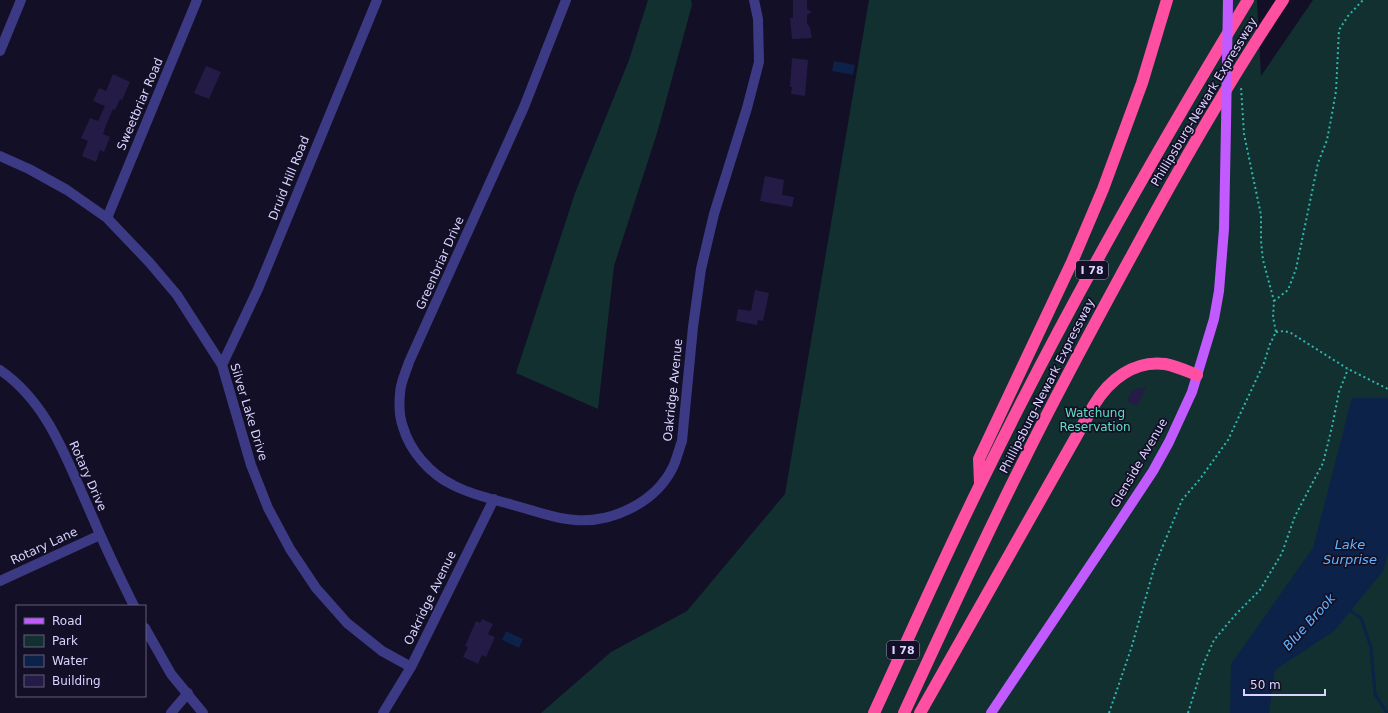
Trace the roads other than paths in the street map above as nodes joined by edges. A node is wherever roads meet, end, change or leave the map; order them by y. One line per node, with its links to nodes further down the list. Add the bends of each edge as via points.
1 (21, 0): 10 (street)
2 (197, 0): 12 (street, Sweetbriar Road)
3 (377, 0): 13 (street, Druid Hill Road, via 258,289)
4 (566, 0): 17 (street, Greenbriar Drive, via 524,107 409,362 400,392 402,426 425,464 454,486)
5 (754, 0): 17 (street, Oakridge Avenue, via 758,19 758,62 747,108 714,214 701,269 682,441 673,467 662,483 643,501 622,512 599,519 569,519)
6 (1167, 0): 16 (highway, via 1142,83 1103,189 1072,262 979,459)
7 (1228, 0): 15 (main road, Glenside Avenue, bridge, via 1221,270 1214,319)
8 (1248, 0): 16 (highway, Phillipsburg-Newark Expressway / I 78, via 1120,217)
9 (1283, 0): 28 (highway, Phillipsburg-Newark Expressway / I 78, via 1176,174 1082,346 1024,458)
10 (0, 51)
11 (0, 156): 12 (street, Silver Lake Drive, via 67,190)
12 (107, 218): 13 (street, Silver Lake Drive, via 150,262)
13 (222, 365): 22 (street, Silver Lake Drive, via 250,465 268,508 290,549 316,588 346,623 382,651)
14 (0, 370): 18 (street, Rotary Drive, via 30,397 46,418 70,464)
15 (1197, 375): 29 (highway, via 1166,364 1147,364 1129,371 1104,390); 30 (main road, Glenside Avenue, via 1183,412 1153,471)
16 (980, 485): 27 (highway, Phillipsburg-Newark Expressway / I 78)
17 (494, 499): 22 (street, Oakridge Avenue)
18 (100, 535): 19 (street, Rotary Lane); 20 (street, Rotary Drive)
19 (0, 581)
20 (134, 605)
21 (146, 630): 23 (street, via 171,674)
22 (410, 667): 26 (street, Oakridge Avenue)
23 (188, 693): 24 (street); 25 (street)
24 (171, 713)
25 (203, 713)
26 (383, 713)
27 (874, 713)
28 (904, 713)
29 (920, 713)
30 (991, 713)

